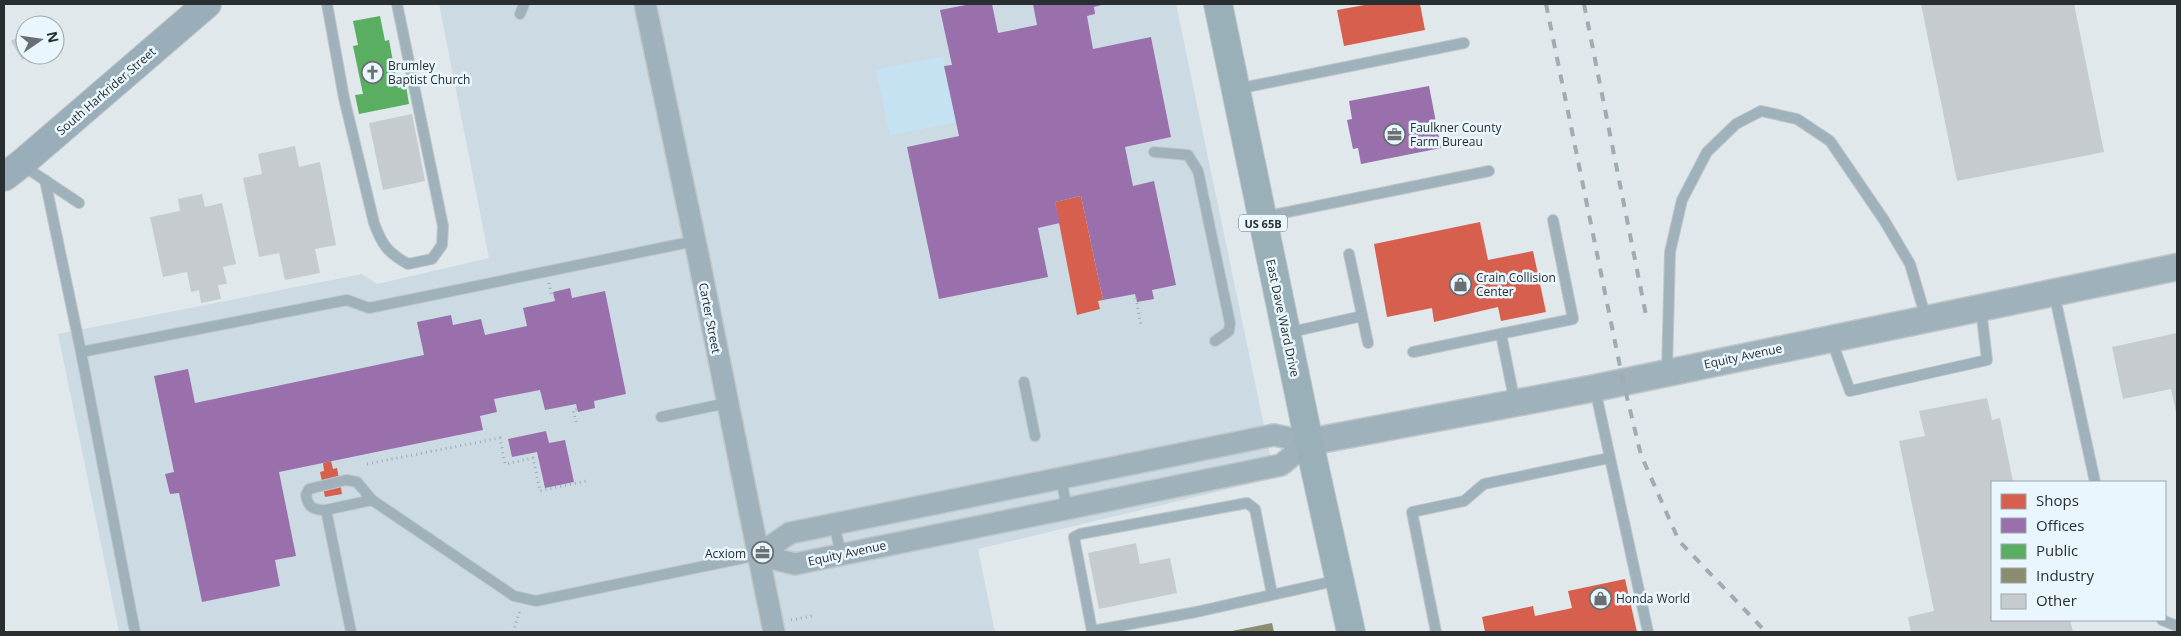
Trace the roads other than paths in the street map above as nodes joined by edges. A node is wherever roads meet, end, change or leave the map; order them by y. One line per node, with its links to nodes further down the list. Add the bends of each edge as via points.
1 (207, 4): 9 (main road, South Harkrider Street)
2 (327, 4): 3 (lane, via 344,98 374,223 381,243 393,256 408,264 432,259 442,245 443,226)
3 (397, 4)
4 (645, 4): 15 (street, Carter Street)
5 (1218, 4): 7 (main road, East Dave Ward Drive / US 65B)
6 (1464, 43): 7 (lane)
7 (1236, 89): 13 (main road, East Dave Ward Drive / US 65B)
8 (1154, 152): 25 (lane, via 1188,155 1198,171 1230,323 1229,331)
9 (12, 171): 11 (lane)
10 (1489, 171): 13 (lane)
11 (45, 180): 12 (lane); 27 (lane)
12 (79, 203)
13 (1262, 217): 22 (main road, East Dave Ward Drive / US 65B)
14 (1553, 220): 23 (lane, via 1573,319)
15 (695, 241): 27 (lane, via 369,308 347,300); 32 (street, Carter Street)
16 (1349, 254): 20 (lane)
17 (2177, 267): 18 (street, Equity Avenue)
18 (2053, 292): 19 (street, Equity Avenue); 39 (lane)
19 (1981, 307): 21 (street, Equity Avenue); 24 (lane, via 1987,360 1850,390)
20 (1362, 316): 22 (lane); 26 (lane)
21 (1926, 318): 24 (street, Equity Avenue); 29 (lane, via 1910,264 1830,141 1797,118 1761,111 1736,124 1707,152 1682,200 1670,252)
22 (1286, 333): 36 (main road, East Dave Ward Drive / US 65B)
23 (1501, 334): 28 (lane); 33 (lane)
24 (1831, 338): 29 (street, Equity Avenue)
25 (1215, 341)
26 (1368, 344)
27 (81, 352): 50 (lane)
28 (1413, 352)
29 (1667, 372): 31 (street, Equity Avenue)
30 (1024, 382): 35 (lane)
31 (1595, 388): 33 (street, Equity Avenue); 37 (lane)
32 (727, 403): 34 (lane); 45 (street, Carter Street)
33 (1515, 403): 36 (street, Equity Avenue)
34 (661, 417)
35 (1035, 436)
36 (1308, 442): 38 (street, Equity Avenue, via 1274,435); 41 (street, Equity Avenue, via 1280,465); 46 (main road, East Dave Ward Drive / US 65B)
37 (1610, 458): 54 (lane, via 1484,484 1464,501 1412,512); 55 (lane)
38 (1060, 478): 41 (lane); 43 (street, Equity Avenue)
39 (2095, 481)
40 (372, 500): 42 (lane); 42 (lane, via 357,482 346,480 309,489 306,495 308,504 314,510); 45 (lane, via 514,596 536,601)
41 (1067, 509): 44 (street, Equity Avenue)
42 (326, 510): 51 (lane)
43 (834, 524): 44 (lane); 45 (street, Equity Avenue, via 790,533)
44 (841, 554): 45 (street, Equity Avenue, via 795,564)
45 (758, 555): 52 (street, Carter Street)
46 (1340, 579): 47 (lane); 53 (main road, East Dave Ward Drive / US 65B)
47 (1272, 594): 47 (lane, via 1092,631 1074,537 1247,503 1255,509)
48 (2164, 621): 49 (lane)
49 (2177, 626)
50 (135, 632)
51 (351, 632)
52 (774, 632)
53 (1351, 632)
54 (1436, 632)
55 (1648, 632)

